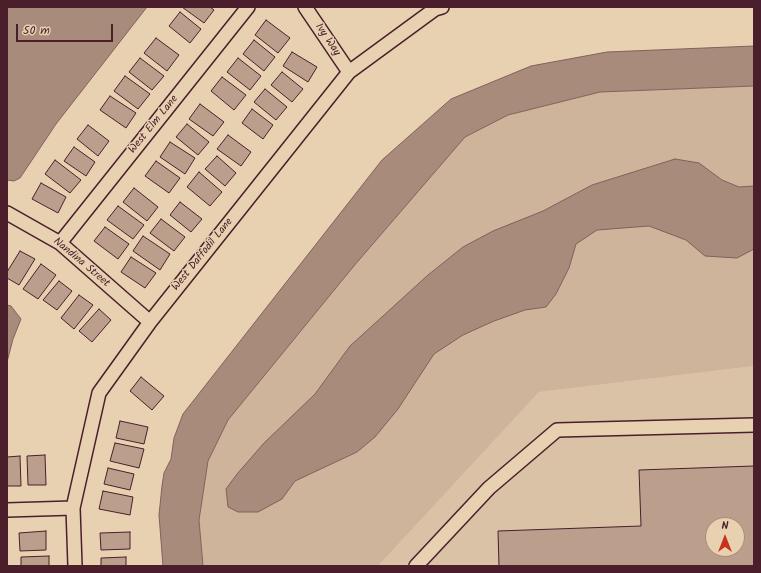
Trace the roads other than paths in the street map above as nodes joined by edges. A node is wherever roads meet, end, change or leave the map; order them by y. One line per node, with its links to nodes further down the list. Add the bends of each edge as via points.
1 (248, 7): 6 (street, West Elm Lane)
2 (305, 7): 4 (street, Ivy Way)
3 (442, 7): 4 (street, West Daffodil Lane, via 435,9)
4 (349, 72): 7 (street, West Daffodil Lane)
5 (7, 213): 6 (street, Nandina Street)
6 (60, 243): 7 (street, Nandina Street)
7 (150, 322): 9 (street, West Daffodil Lane, via 99,393)
8 (754, 425): 12 (street, via 557,430 489,488)
9 (73, 508): 10 (street); 11 (street, West Daffodil Lane)
10 (7, 510)
11 (75, 566)
12 (416, 566)

